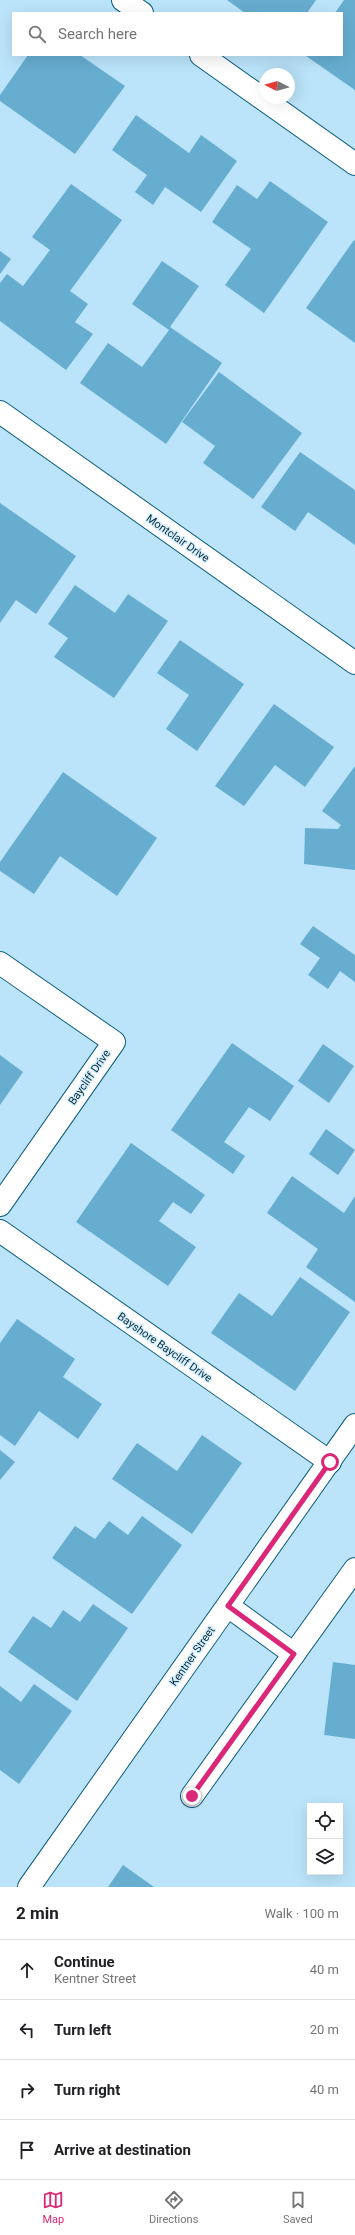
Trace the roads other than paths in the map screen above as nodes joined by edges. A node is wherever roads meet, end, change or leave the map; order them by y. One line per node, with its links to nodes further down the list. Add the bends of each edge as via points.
1 (123, 0): 2 (street)
2 (141, 12)
3 (202, 56): 4 (street)
4 (355, 164)
5 (0, 412): 6 (street, Montclair Drive)
6 (355, 663)
7 (0, 963): 8 (street, Baycliff Drive, via 114,1042)
8 (0, 1205)
9 (0, 1231): 11 (street, Bayshore Baycliff Drive)
10 (354, 1431): 11 (street, Kentner Street)
11 (330, 1462): 13 (street, Kentner Street)
12 (355, 1569): 14 (street)
13 (228, 1606): 14 (street); 16 (street, Kentner Street)
14 (294, 1654): 15 (street)
15 (192, 1796)
16 (29, 1887)

